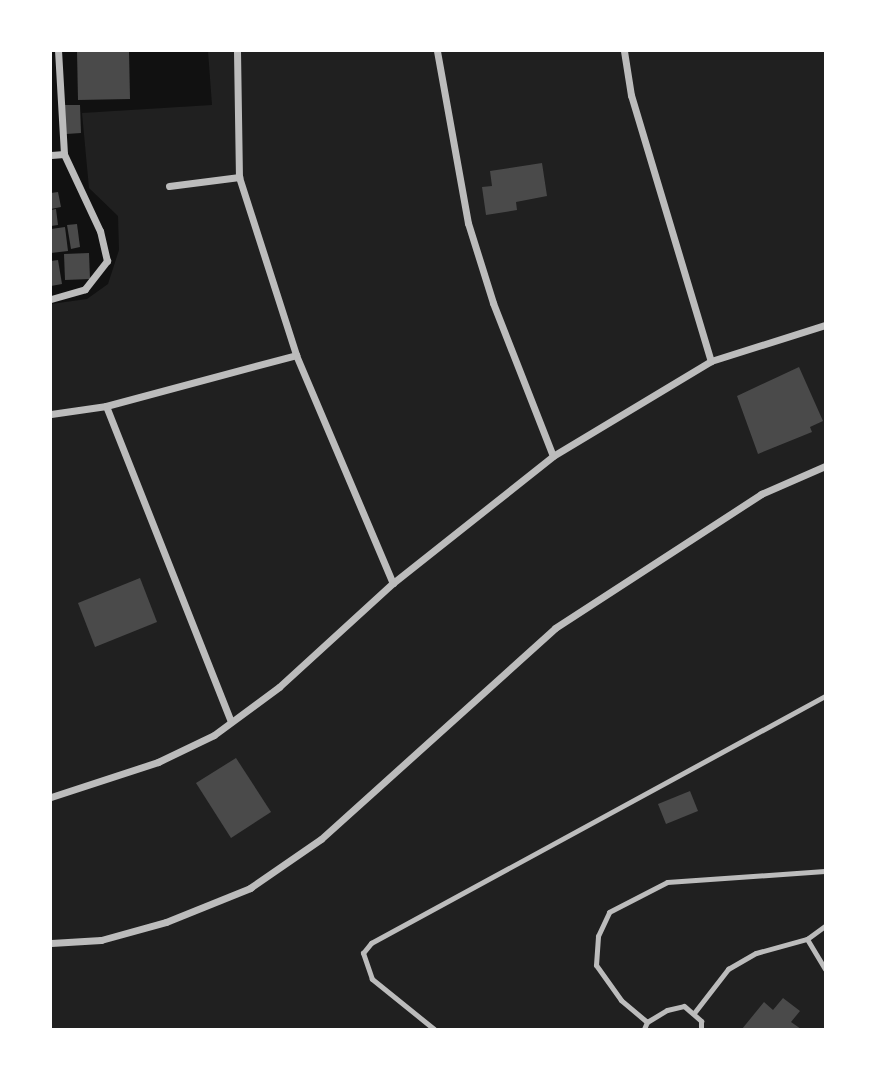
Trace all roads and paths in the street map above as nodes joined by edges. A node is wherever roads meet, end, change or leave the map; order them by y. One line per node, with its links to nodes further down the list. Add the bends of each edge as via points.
1 (58, 51): 5 (street)
2 (237, 51): 7 (street)
3 (437, 51): 15 (street, via 468,223 493,303)
4 (624, 51): 12 (street, via 634,108)
5 (64, 154): 6 (street); 9 (street, via 100,230 107,261 85,289)
6 (51, 155)
7 (239, 177): 8 (street); 11 (street)
8 (169, 186)
9 (51, 299)
10 (825, 325): 12 (street)
11 (296, 355): 13 (street); 17 (street)
12 (711, 361): 15 (street)
13 (106, 406): 14 (street); 19 (street)
14 (51, 414)
15 (553, 456): 17 (street)
16 (825, 466): 24 (street, via 761,494 555,628 321,839 250,888 166,922 101,940)
17 (393, 583): 19 (street, via 321,651)
18 (825, 696): 28 (lane, via 370,943 363,953 372,979)
19 (231, 721): 20 (street, via 214,735 158,762)
20 (52, 795)
21 (825, 871): 27 (lane, via 667,882 609,912 598,936 596,965 621,1000)
22 (825, 926): 23 (lane)
23 (807, 939): 25 (lane); 26 (lane, via 756,953 728,969)
24 (51, 943)
25 (825, 969)
26 (694, 1013): 27 (lane, via 684,1006); 30 (lane)
27 (647, 1022): 29 (lane)
28 (434, 1029)
29 (644, 1029)
30 (701, 1029)

